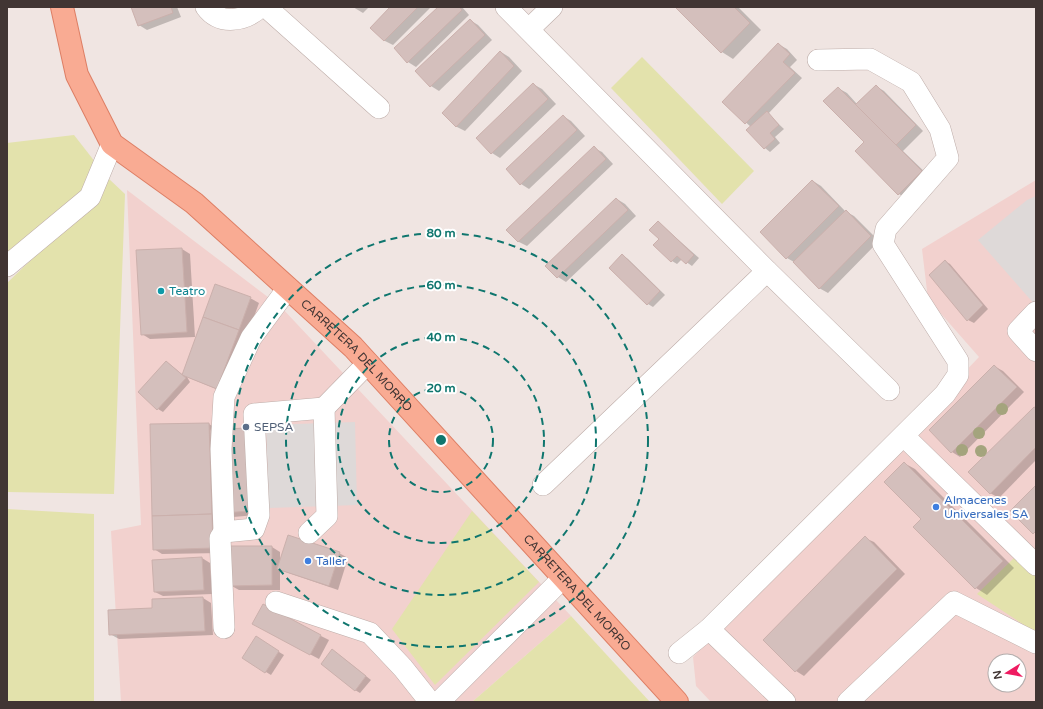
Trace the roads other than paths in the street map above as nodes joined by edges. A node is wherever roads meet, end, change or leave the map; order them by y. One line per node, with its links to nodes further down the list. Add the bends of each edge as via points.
1 (62, 7): 10 (main road, CARRETERA DEL MORRO, via 77,75)
2 (206, 7): 3 (lane, via 218,17 231,20 243,19)
3 (260, 7)
4 (266, 7): 9 (lane)
5 (506, 7): 7 (lane)
6 (552, 7): 7 (lane)
7 (529, 29): 12 (lane)
8 (818, 60): 27 (lane, via 870,59 911,82 940,129 948,158 886,228 883,244 958,361 958,375 945,394)
9 (379, 108)
10 (112, 144): 11 (lane, via 90,197); 13 (main road, CARRETERA DEL MORRO, via 194,204)
11 (7, 266)
12 (767, 271): 17 (lane); 20 (lane)
13 (288, 288): 16 (main road, CARRETERA DEL MORRO); 21 (lane, via 251,338 224,397 221,449)
14 (1036, 312): 15 (lane, via 1018,331)
15 (1036, 351)
16 (368, 363): 18 (lane); 24 (main road, CARRETERA DEL MORRO)
17 (889, 390)
18 (324, 408): 21 (lane, via 254,414 259,515 254,529); 22 (lane, via 327,516)
19 (911, 443): 23 (lane)
20 (543, 485)
21 (224, 532): 26 (lane, via 220,538)
22 (309, 533)
23 (1036, 565)
24 (563, 578): 31 (lane); 32 (main road, CARRETERA DEL MORRO)
25 (276, 602): 30 (lane, via 370,633)
26 (224, 628)
27 (709, 629): 29 (lane); 33 (lane)
28 (1036, 643): 34 (lane, via 954,602)
29 (679, 653)
30 (430, 702)
31 (439, 702)
32 (676, 702)
33 (785, 702)
34 (848, 702)

